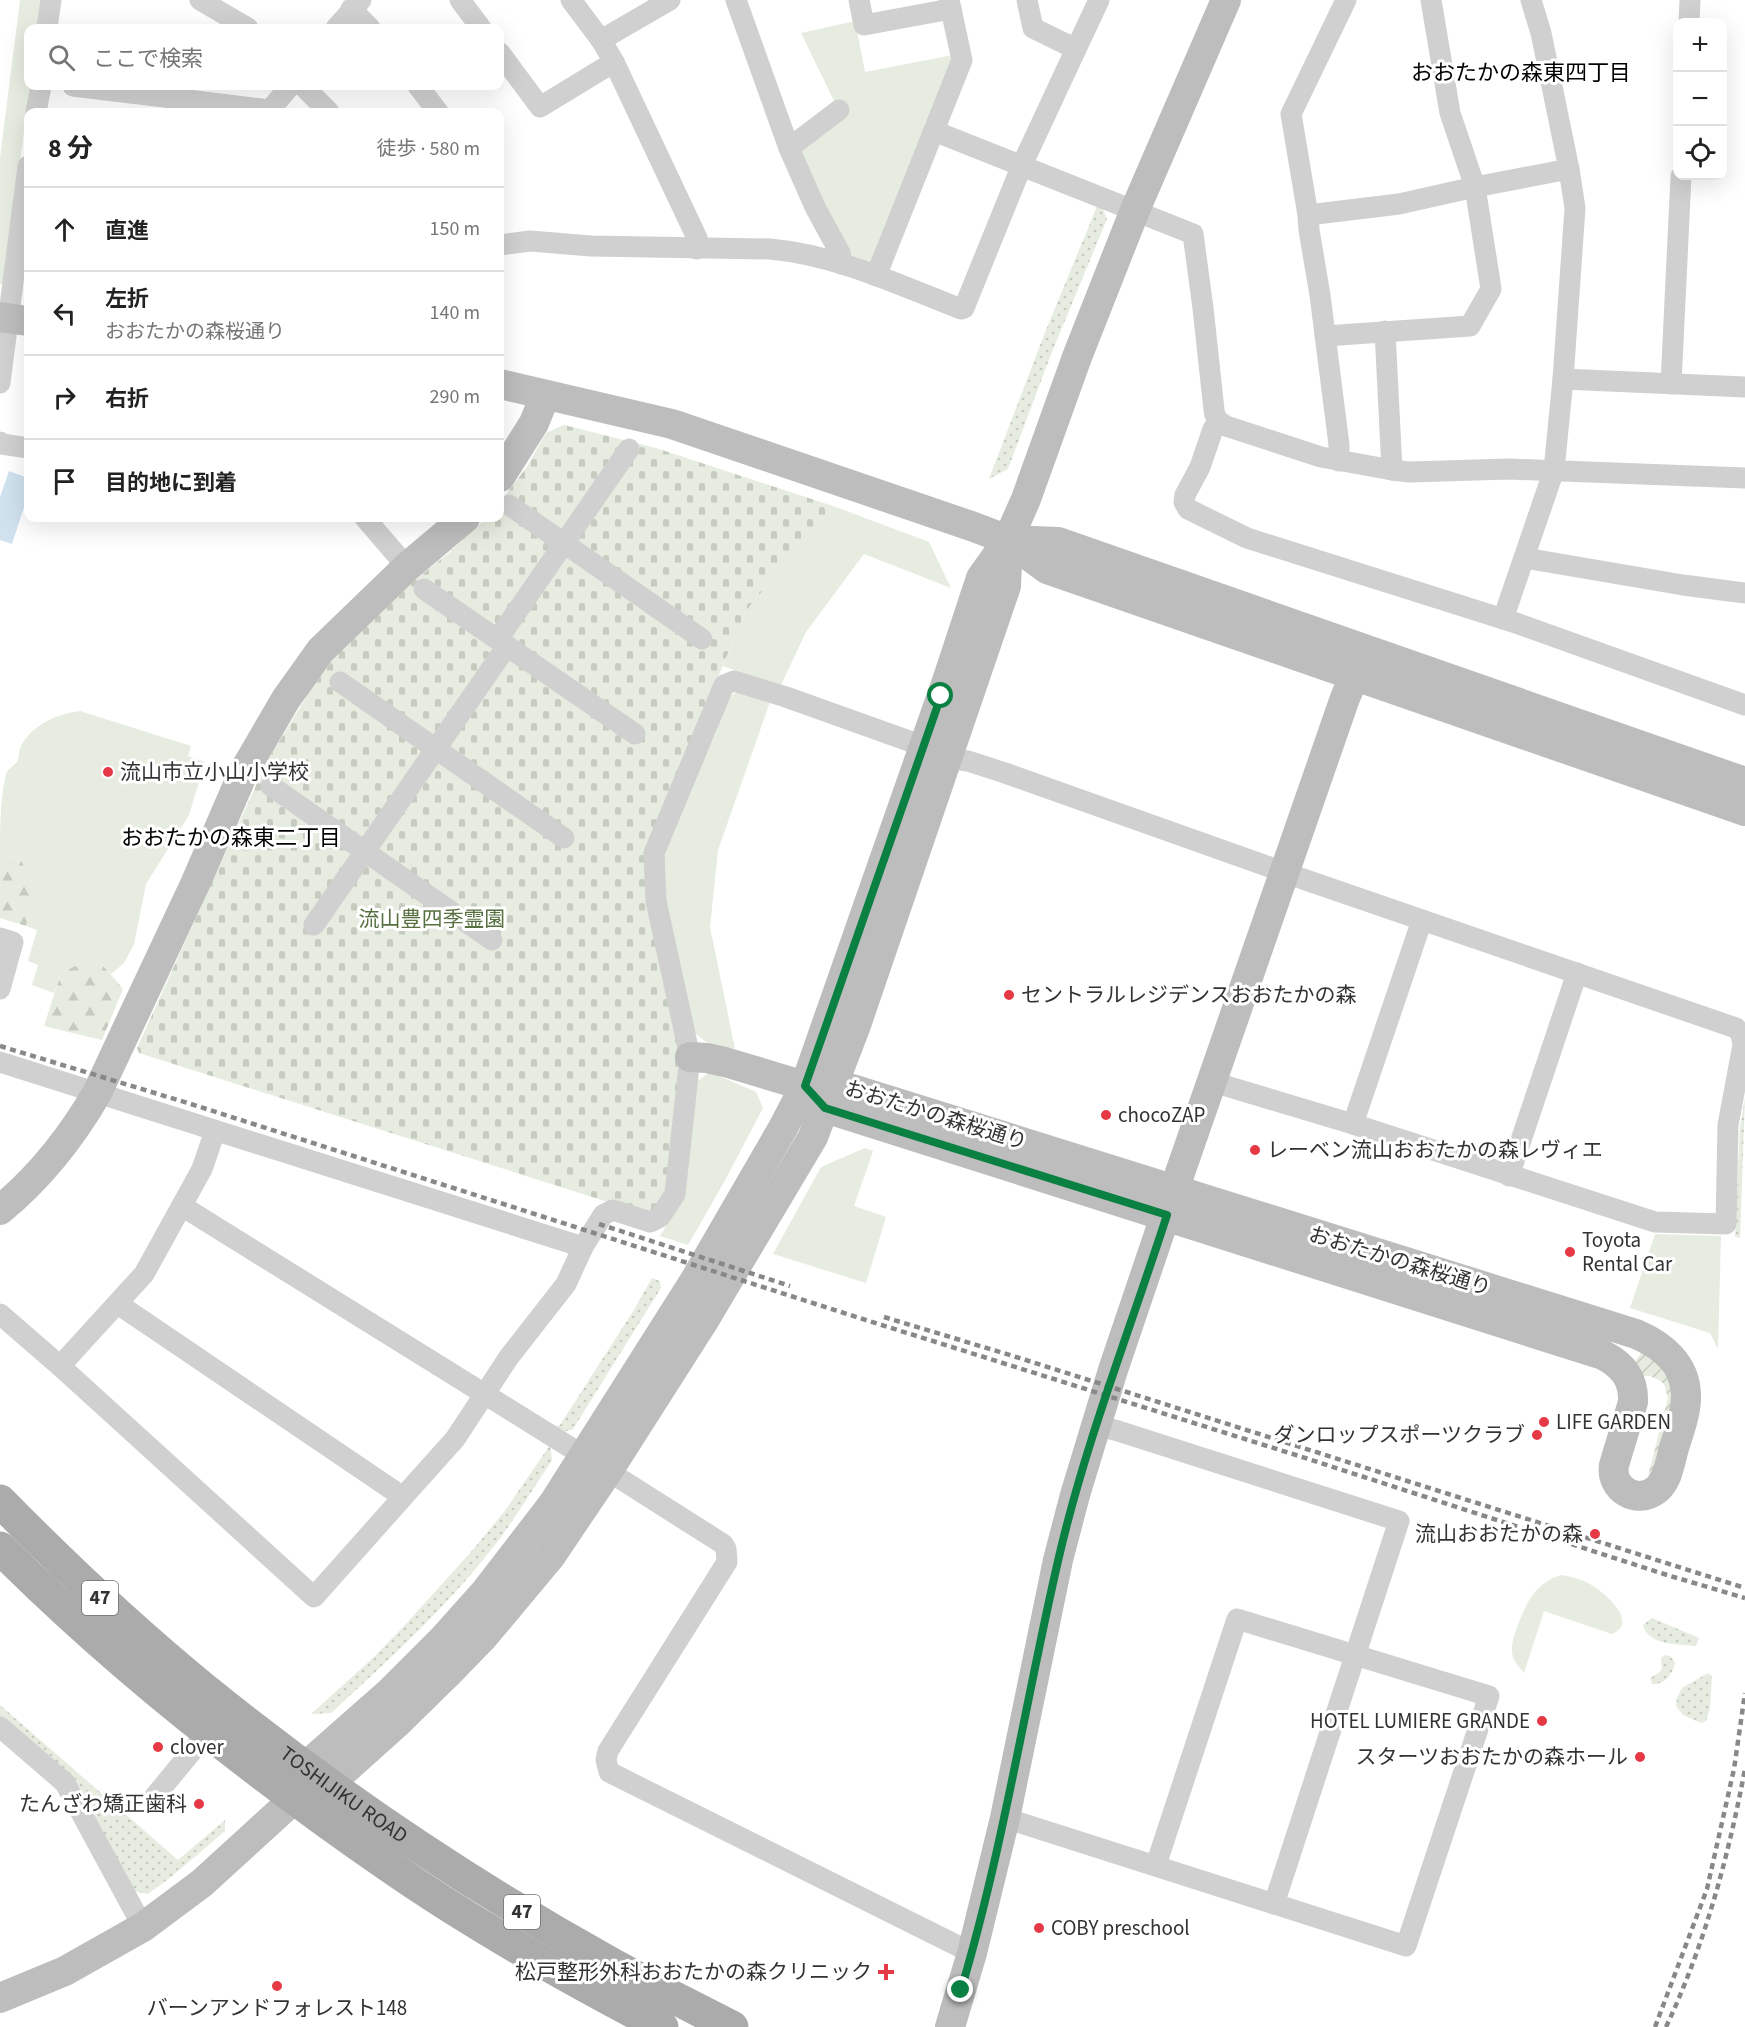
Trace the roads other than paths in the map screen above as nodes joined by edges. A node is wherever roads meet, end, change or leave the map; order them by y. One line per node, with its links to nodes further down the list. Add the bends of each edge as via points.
1 (51, 0): 18 (street)
2 (460, 0): 22 (street)
3 (571, 0): 23 (street)
4 (670, 0): 23 (street)
5 (736, 0): 39 (street)
6 (859, 0): 15 (street, via 864,25)
7 (1028, 0): 24 (street, via 1033,28)
8 (1099, 0): 24 (street)
9 (1226, 0): 44 (street)
10 (1346, 0): 45 (street, via 1292,114)
11 (1431, 0): 43 (street, via 1450,113)
12 (1531, 0): 41 (street)
13 (1690, 0): 17 (street)
14 (207, 2): 19 (street)
15 (950, 4): 38 (street, via 962,60)
16 (356, 5): 20 (street); 21 (street)
17 (1689, 18)
18 (48, 24)
19 (242, 24)
20 (339, 24)
21 (368, 24)
22 (478, 24)
23 (601, 40): 26 (street)
24 (1076, 49): 40 (street)
25 (504, 58): 26 (street, via 540,107)
26 (614, 62): 48 (street, via 697,238)
27 (39, 90): 32 (street)
28 (106, 90): 33 (street)
29 (287, 90): 34 (street)
30 (307, 90): 35 (street)
31 (421, 90): 36 (street)
32 (37, 108)
33 (254, 108)
34 (272, 108)
35 (324, 108)
36 (435, 108)
37 (839, 110): 39 (street)
38 (934, 131): 40 (street); 50 (street)
39 (789, 148): 49 (street)
40 (1022, 165): 44 (street); 50 (street, via 964,308)
41 (1569, 169): 43 (street); 54 (street, via 1575,208)
42 (1681, 180): 56 (street)
43 (1474, 187): 45 (street, via 1399,204); 52 (street, via 1491,289 1470,326)
44 (1135, 210): 60 (street, via 1193,234 1214,410); 72 (street)
45 (1308, 215): 53 (street)
46 (24, 217): 51 (street)
47 (504, 245): 48 (street, via 530,242)
48 (697, 249): 49 (street, via 770,249)
49 (842, 264): 50 (street)
50 (876, 276)
51 (12, 318): 55 (street)
52 (1385, 331): 53 (street); 65 (street)
53 (1325, 336): 64 (street)
54 (1563, 379): 56 (street); 66 (street)
55 (0, 383)
56 (1671, 384): 58 (street)
57 (504, 385): 59 (street)
58 (1745, 387)
59 (545, 396): 67 (street, via 534,423); 72 (street, via 672,424)
60 (1219, 422): 64 (street); 77 (street, via 1185,495 1188,509 1246,538)
61 (0, 442): 62 (street)
62 (24, 447)
63 (629, 449): 73 (street)
64 (1339, 461): 65 (street)
65 (1392, 470): 66 (street)
66 (1554, 470): 68 (street); 74 (street)
67 (504, 471)
68 (1745, 478)
69 (509, 506): 73 (street)
70 (368, 522): 75 (street)
71 (462, 522): 75 (street)
72 (1008, 540): 80 (street, via 1047,569); 85 (street, via 1006,586); 86 (street, via 1058,542)
73 (564, 545): 78 (street); 79 (street)
74 (1525, 558): 76 (street); 77 (street)
75 (415, 578): 79 (street); 101 (street, via 321,650 286,699 244,771)
76 (1745, 593)
77 (1503, 619): 82 (street)
78 (702, 639)
79 (503, 642): 83 (street); 84 (street)
80 (1355, 675): 88 (street); 91 (street)
81 (340, 682): 84 (street)
82 (1745, 705)
83 (634, 734)
84 (436, 749): 89 (street); 90 (street)
85 (935, 752): 91 (street); 98 (street, via 734,681 724,685 654,853 656,901); 102 (street, via 856,1025)
86 (1745, 782)
87 (271, 786): 90 (street)
88 (1745, 811)
89 (564, 838)
90 (366, 851): 93 (street); 95 (street)
91 (1286, 873): 92 (street); 100 (street)
92 (1422, 920): 96 (street); 103 (street)
93 (314, 925)
94 (0, 938): 97 (street, via 13,942)
95 (492, 940)
96 (1577, 973): 105 (street); 105 (street, via 1736,1028 1741,1034 1743,1045 1728,1125 1726,1224 1655,1222)
97 (0, 989)
98 (690, 1057): 102 (street, おおたかの森桜通り, via 725,1062); 109 (street, via 675,1194 656,1221 608,1212)
99 (0, 1062): 101 (street)
100 (1213, 1082): 103 (street); 106 (street)
101 (97, 1093): 104 (street); 108 (street, via 50,1162)
102 (821, 1093): 106 (street, おおたかの森桜通り); 117 (street, via 813,1137 748,1247)
103 (1353, 1124): 105 (street)
104 (214, 1131): 107 (street, via 202,1169); 109 (street)
105 (1509, 1176)
106 (1170, 1203): 112 (street, おおたかの森桜通り, via 1636,1334); 114 (street, おおたかの森桜通り, via 1603,1355); 116 (street)
107 (182, 1206): 110 (street, via 144,1274); 115 (street)
108 (0, 1210)
109 (584, 1247): 115 (street, via 566,1284 509,1357)
110 (118, 1304): 113 (street); 118 (street)
111 (0, 1314): 113 (street)
112 (1661, 1347): 114 (street, via 1641,1349 1632,1359); 114 (street, via 1678,1368 1687,1395 1665,1479 1655,1491 1642,1496 1620,1489 1612,1473 1633,1402)
113 (60, 1366): 118 (street, via 315,1597)
114 (1627, 1375)
115 (486, 1394): 117 (street); 118 (street, via 455,1439)
116 (1096, 1426): 121 (street, via 1399,1521); 127 (street, via 1058,1560)
117 (596, 1464): 124 (street, via 550,1557 484,1636 423,1698); 131 (street, via 723,1544 727,1562 608,1751 609,1772)
118 (403, 1497)
119 (0, 1502): 124 (main road, TOSHIJIKU ROAD / 47, via 138,1632)
120 (0, 1548): 123 (main road, TOSHIJIKU ROAD / 47, via 98,1640)
121 (1353, 1656): 128 (street, via 1237,1619); 129 (street); 129 (street, via 1489,1696 1406,1946)
122 (0, 1727): 130 (street, via 65,1783)
123 (207, 1733): 125 (street); 126 (main road, TOSHIJIKU ROAD / 47)
124 (317, 1775): 126 (street); 134 (main road, TOSHIJIKU ROAD / 47, via 496,1897)
125 (155, 1796)
126 (294, 1799): 130 (street, via 202,1883); 133 (main road, TOSHIJIKU ROAD / 47, via 460,1912)
127 (1005, 1818): 128 (street); 131 (street)
128 (1156, 1865): 129 (street)
129 (1274, 1904)
130 (143, 1927): 132 (street, via 64,1971)
131 (972, 1953): 135 (street)
132 (0, 1998)
133 (662, 2027)
134 (732, 2027)
135 (950, 2027)

